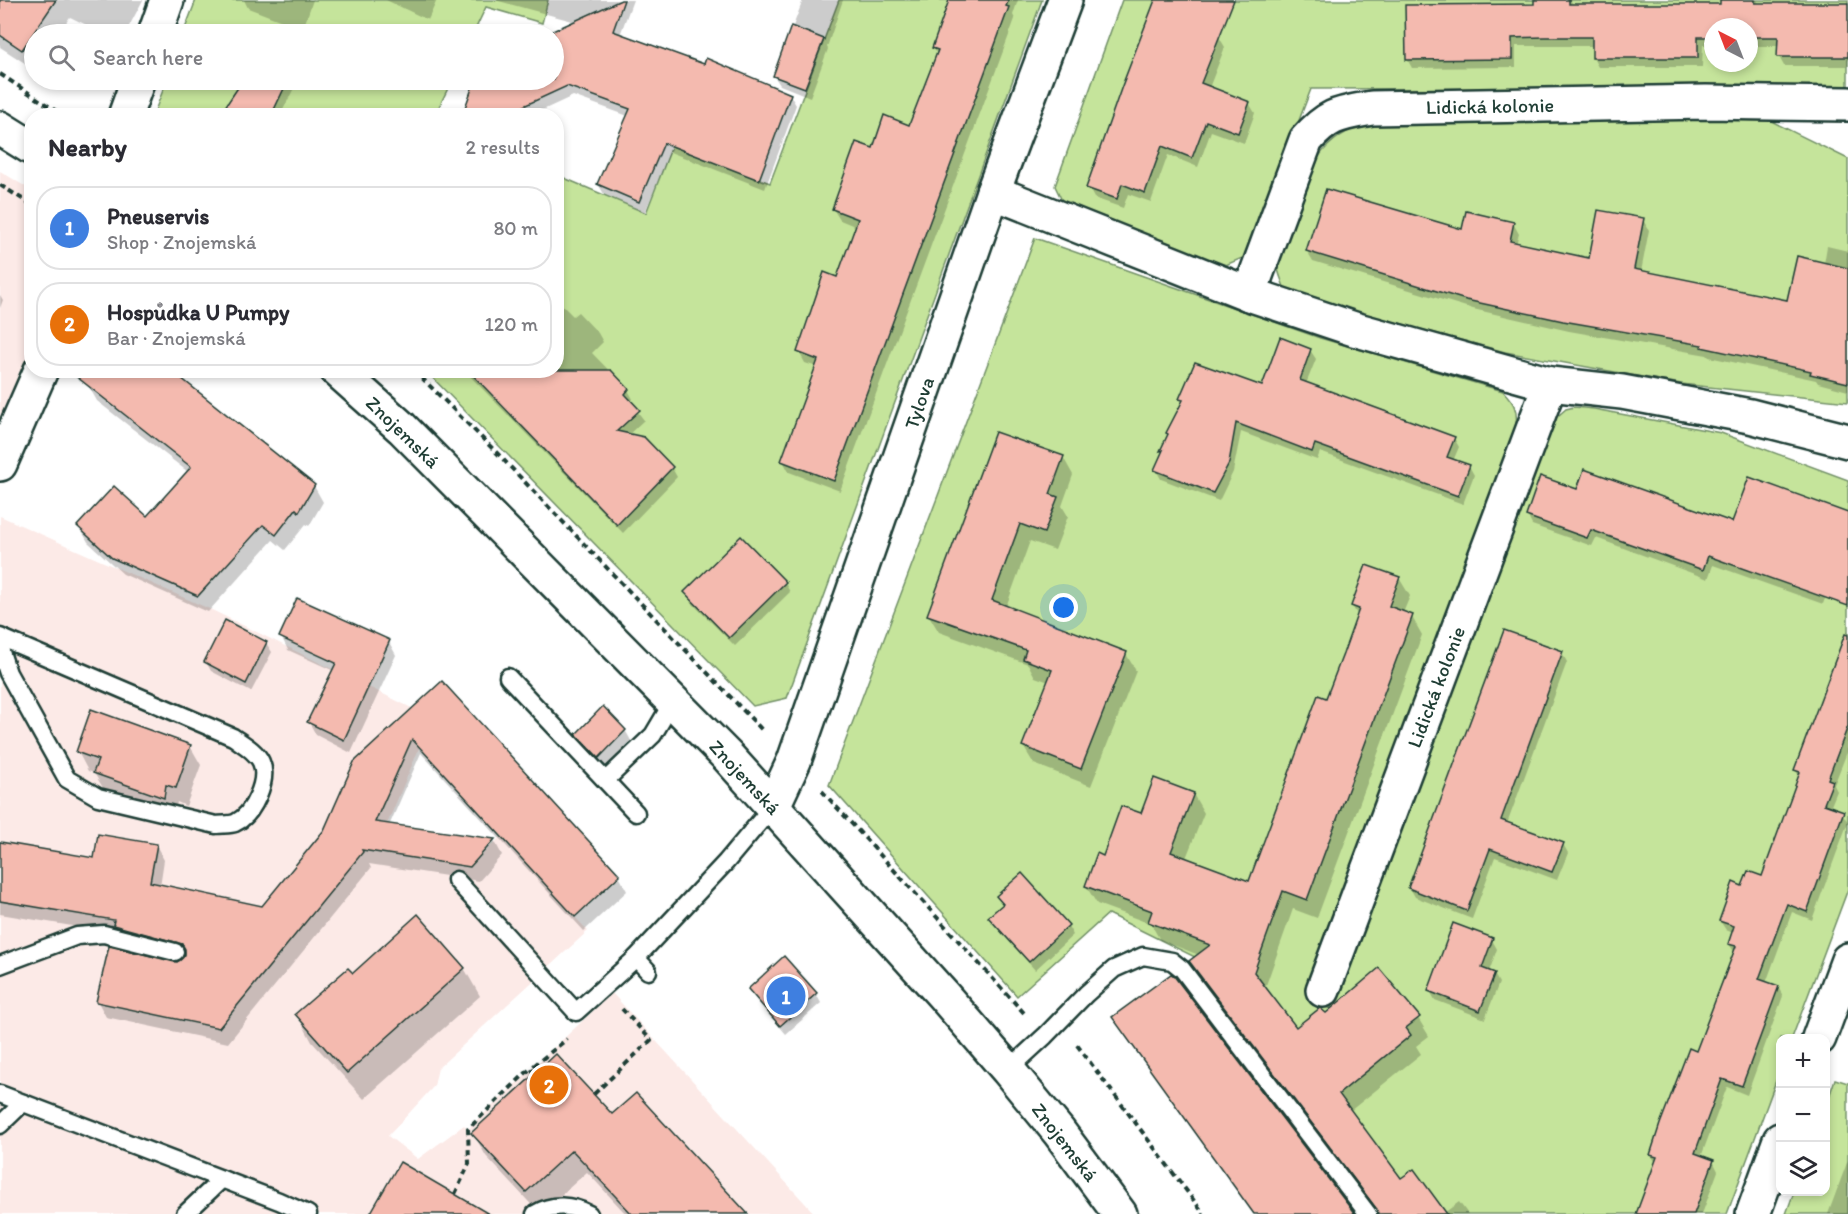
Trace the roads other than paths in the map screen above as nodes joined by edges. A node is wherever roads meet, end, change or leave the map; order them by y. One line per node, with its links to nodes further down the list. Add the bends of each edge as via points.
1 (167, 0): 3 (street)
2 (1065, 0): 9 (street, Tylova)
3 (159, 24)
4 (134, 90): 6 (street)
5 (1848, 104): 10 (street, Lidická kolonie, via 1706,102 1372,108 1339,114 1320,124 1306,140)
6 (128, 108)
7 (0, 128): 8 (street)
8 (24, 143)
9 (993, 192): 10 (street); 21 (street, Tylova, via 794,760)
10 (1249, 294): 13 (street, via 1354,329)
11 (38, 378): 15 (street)
12 (346, 378): 19 (street, Znojemská, via 402,428)
13 (1550, 384): 14 (street, via 1622,392 1750,416); 27 (street, Lidická kolonie)
14 (1848, 441)
15 (0, 464)
16 (0, 637): 17 (lane, via 233,737 261,762 264,781 259,796 235,823 216,825 98,797 67,779 8,673)
17 (0, 649)
18 (508, 677): 20 (lane)
19 (672, 703): 20 (lane, via 653,735); 21 (street, Znojemská)
20 (606, 780): 22 (lane)
21 (773, 806): 23 (lane, via 642,965 576,1012); 29 (street, Znojemská)
22 (636, 813)
23 (456, 880)
24 (175, 952): 26 (lane, via 104,934 76,936)
25 (1848, 960): 28 (street)
26 (0, 965)
27 (1323, 990)
28 (1820, 1034)
29 (1008, 1070): 35 (street, Znojemská); 40 (lane, via 1114,969 1143,956 1172,961 1182,969)
30 (0, 1094): 31 (lane)
31 (23, 1103): 32 (lane); 34 (lane)
32 (0, 1125)
33 (1779, 1142): 41 (street)
34 (222, 1179): 36 (lane); 37 (lane)
35 (1118, 1213)
36 (185, 1214)
37 (308, 1214)
38 (535, 1214): 39 (lane, via 558,1206 579,1208)
39 (590, 1214)
40 (1368, 1214)
41 (1753, 1214)

